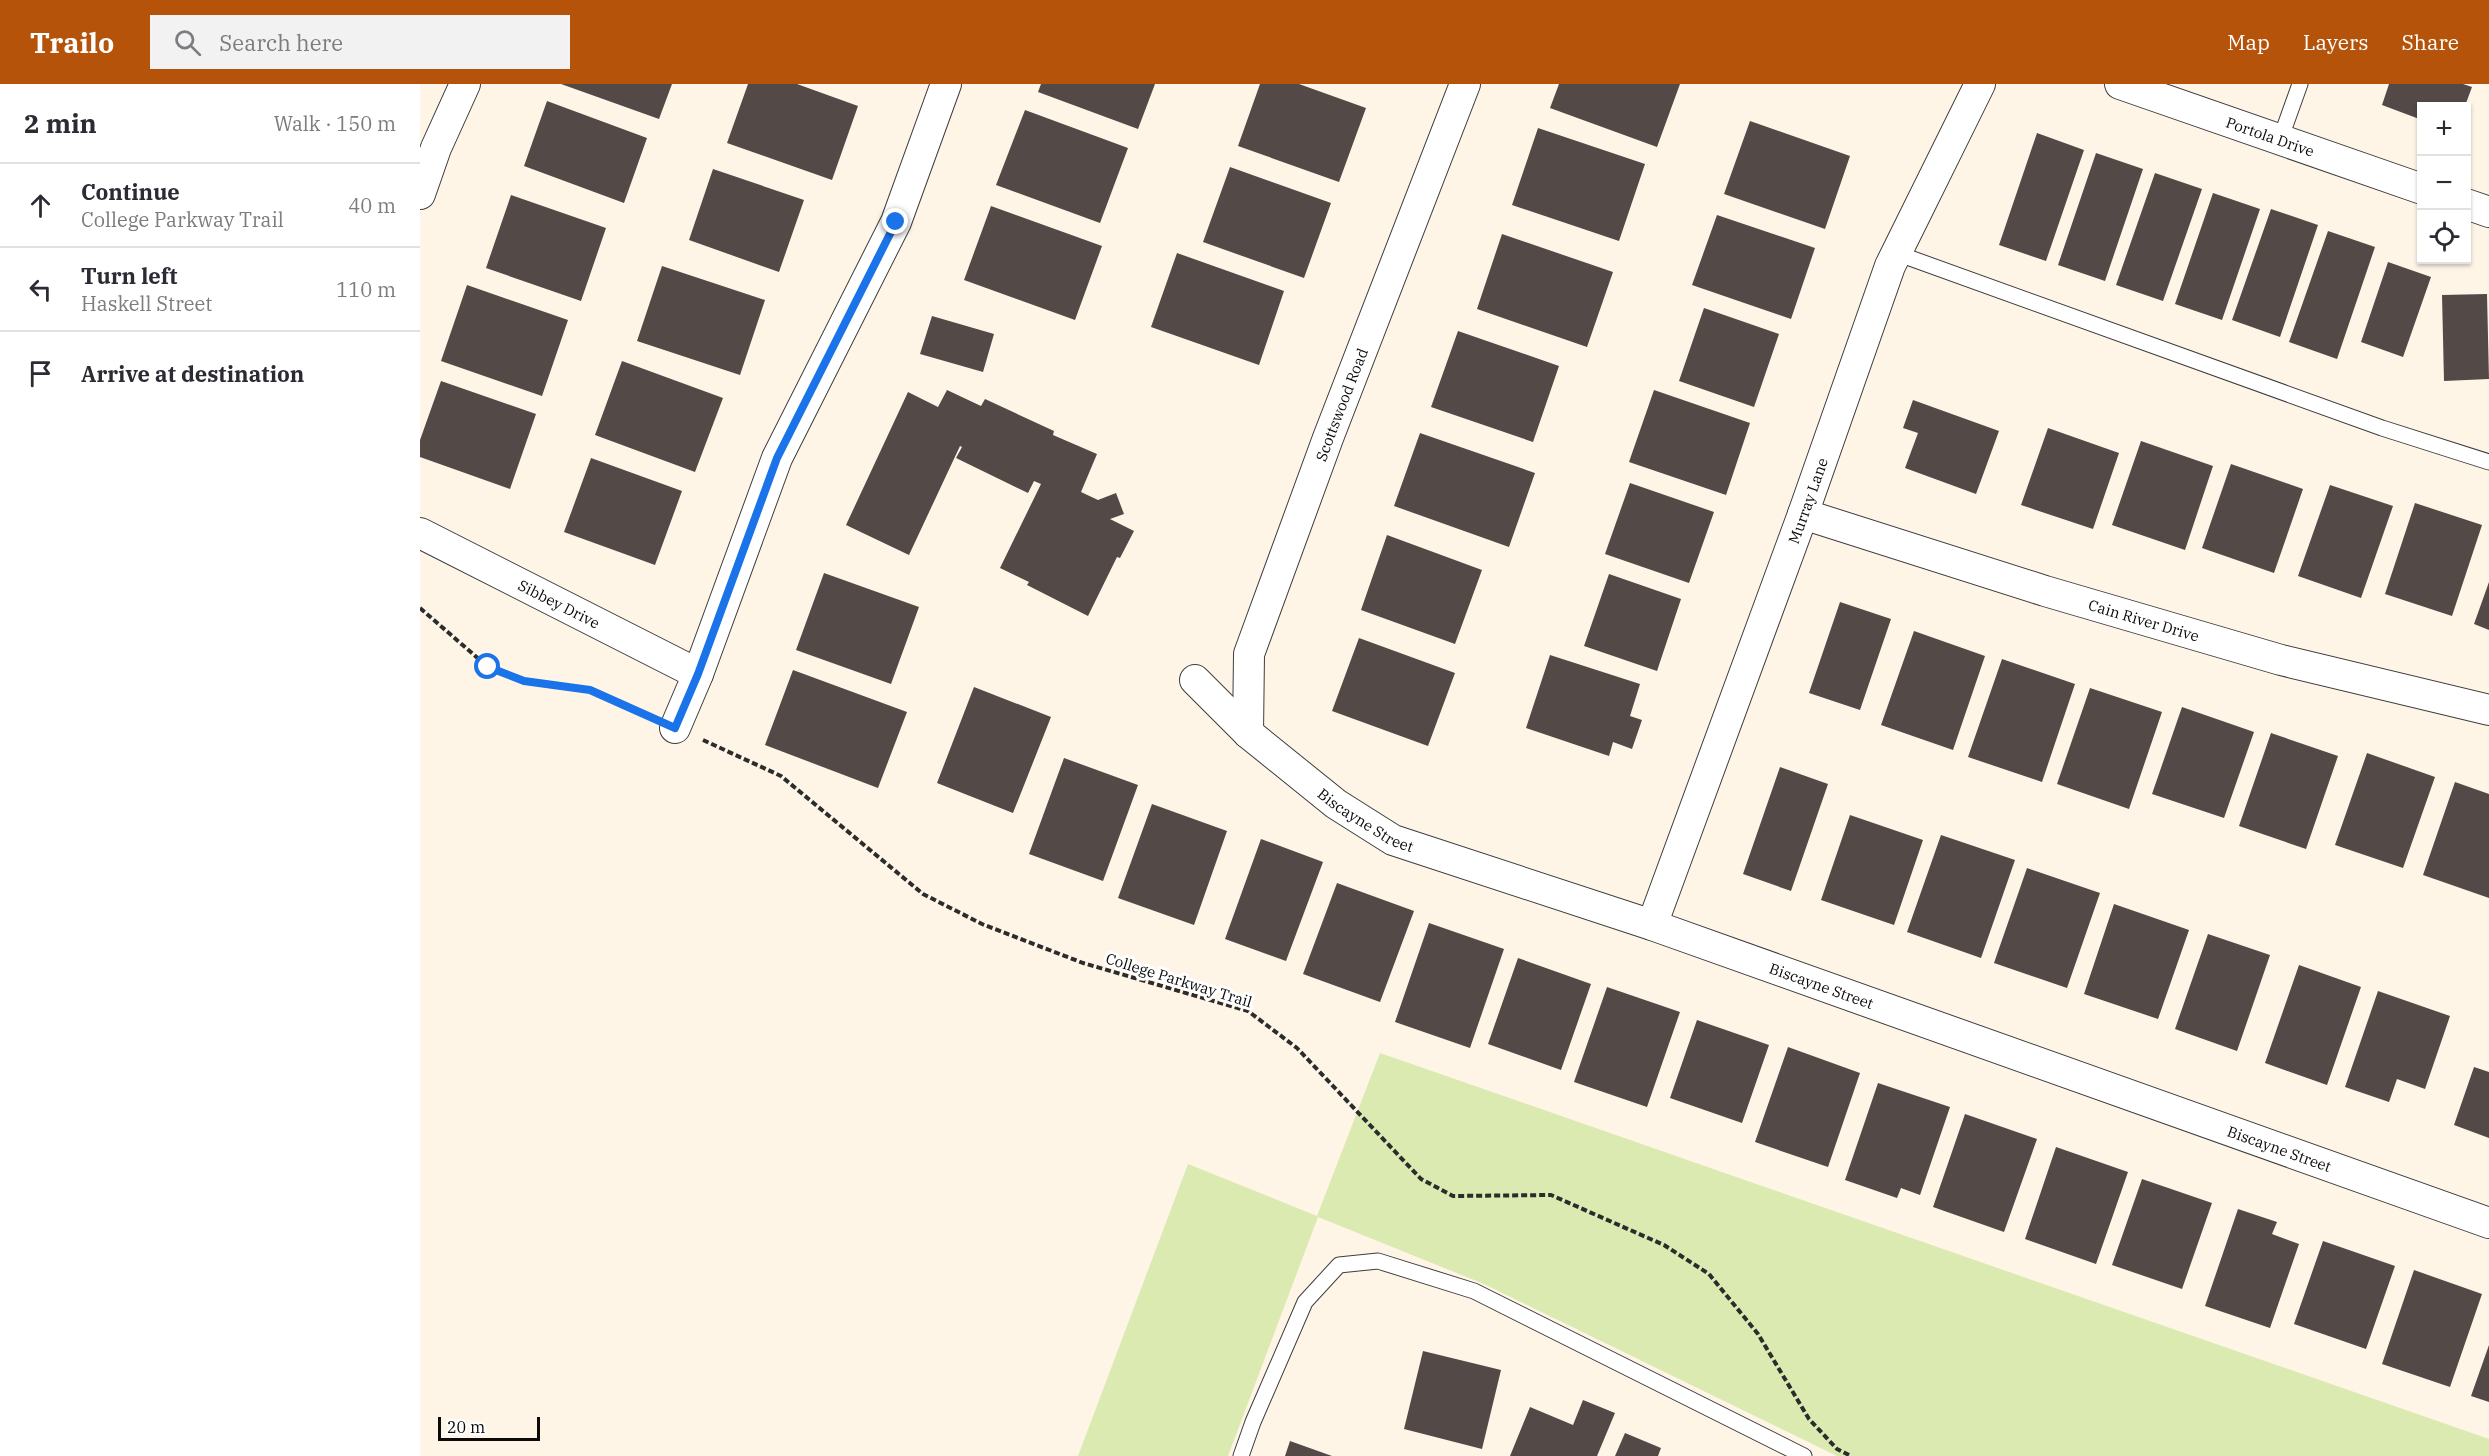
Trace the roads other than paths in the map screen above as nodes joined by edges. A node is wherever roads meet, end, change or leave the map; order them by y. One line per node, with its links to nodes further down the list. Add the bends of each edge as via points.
1 (465, 84): 9 (street)
2 (946, 84): 16 (street, via 896,222 777,458)
3 (1465, 84): 20 (street, Scottswood Road, via 1249,654)
4 (1980, 84): 12 (street, Murray Lane)
5 (2120, 84): 7 (street, Portola Drive)
6 (2300, 84): 7 (lane)
7 (2280, 140): 8 (street, Portola Drive)
8 (2417, 188)
9 (420, 194)
10 (2471, 206): 11 (street)
11 (2489, 212)
12 (1896, 253): 13 (lane, via 2382,428); 14 (street, Murray Lane)
13 (2489, 462)
14 (1803, 514): 18 (street, Cain River Drive, via 2281,660); 21 (street, Murray Lane)
15 (420, 532): 16 (street, Sibbey Drive)
16 (698, 674): 19 (street)
17 (1195, 680): 20 (street, Biscayne Street)
18 (2489, 710)
19 (675, 728)
20 (1248, 733): 21 (street, Biscayne Street, via 1336,804 1393,840)
21 (1652, 925): 22 (street, Biscayne Street)
22 (2489, 1223)
23 (1241, 1456): 24 (lane, via 1305,1302 1339,1265 1378,1260 1474,1291)
24 (1804, 1456)

